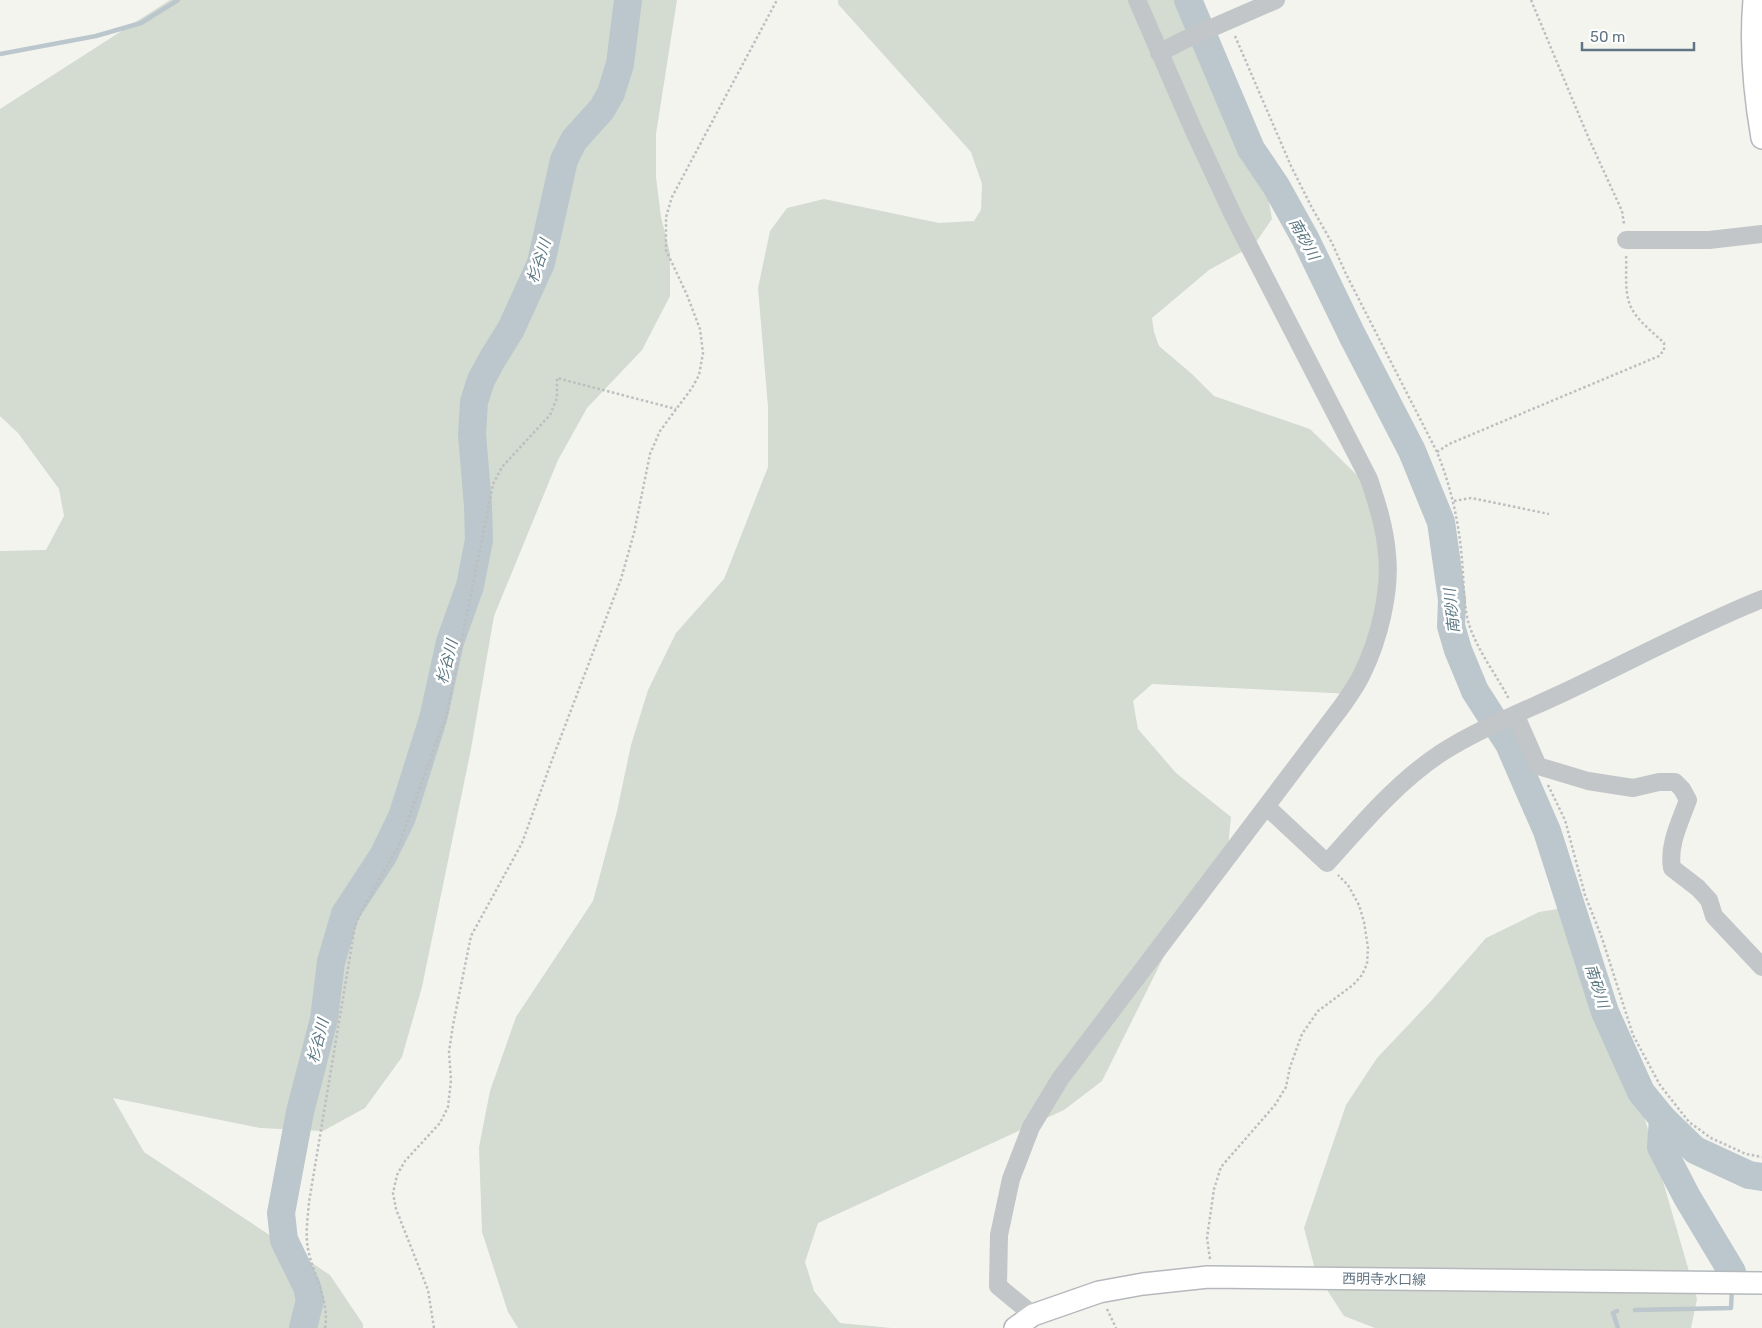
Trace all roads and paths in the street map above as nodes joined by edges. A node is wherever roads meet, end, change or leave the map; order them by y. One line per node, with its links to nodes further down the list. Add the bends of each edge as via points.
1 (776, 0): 12 (path, via 672,197 666,217 666,250 700,329 703,353 699,375)
2 (1137, 0): 7 (street)
3 (1276, 0): 6 (street)
4 (1531, 0): 11 (path, via 1622,210)
5 (1754, 0): 8 (main road, via 1751,29)
6 (1223, 22): 7 (street); 13 (path, via 1291,166)
7 (1159, 53): 19 (street, via 1234,217 1369,479 1388,554 1387,591 1378,634 1362,674)
8 (1759, 103): 9 (main road)
9 (1762, 138)
10 (1762, 234): 11 (street, via 1709,240)
11 (1626, 240): 13 (path, via 1630,305 1664,343 1664,350 1659,356 1449,444)
12 (676, 409): 26 (path, via 557,378 557,398 550,415 502,467 493,484 447,714 398,847 355,926 309,1202 308,1248 323,1296 327,1319); 27 (path, via 660,431 650,454 622,579 522,843 471,936 452,1025 448,1107 440,1123 405,1161 397,1175 393,1192 396,1210 428,1290)
13 (1437, 452): 14 (path)
14 (1454, 501): 15 (path, via 1471,498); 17 (path, via 1468,621 1501,685)
15 (1549, 514)
16 (1762, 599): 17 (street, via 1728,612)
17 (1513, 717): 18 (street); 20 (street, via 1441,753 1393,791)
18 (1538, 766): 21 (street, via 1588,781 1633,788 1675,782 1688,800 1673,843 1672,868 1698,888 1708,900 1714,916); 22 (path, via 1565,820 1585,895 1633,1035 1660,1085 1689,1122 1711,1138 1746,1154)
19 (1267, 807): 20 (street); 25 (street, via 1060,1079 1031,1127 1010,1179 998,1235 998,1286)
20 (1327, 863): 23 (path, via 1348,885 1359,905 1368,964 1353,985 1318,1011 1302,1034 1286,1087 1221,1167 1214,1189 1207,1238 1212,1266)
21 (1762, 967)
22 (1762, 1156)
23 (1208, 1277): 24 (main road, 西明寺水口線); 25 (main road, 西明寺水口線, via 1099,1292)
24 (1762, 1283)
25 (1033, 1315): 28 (main road, 西明寺水口線)
26 (325, 1328)
27 (434, 1328)
28 (1015, 1328)

